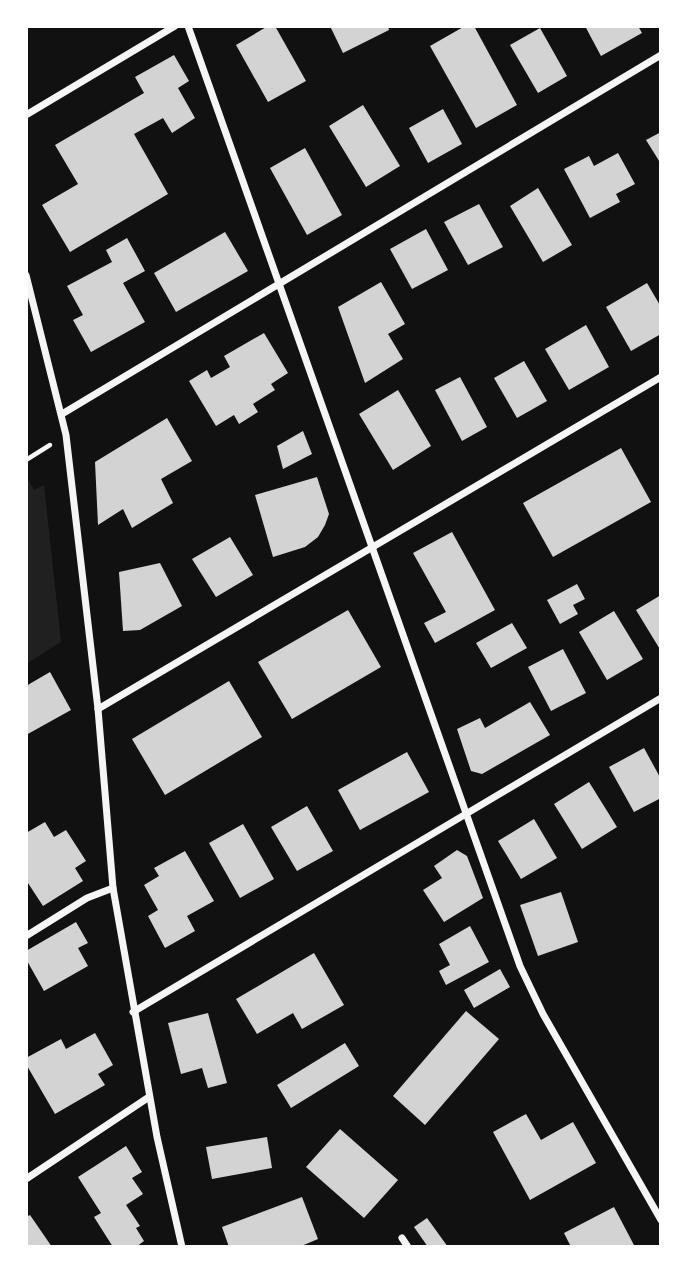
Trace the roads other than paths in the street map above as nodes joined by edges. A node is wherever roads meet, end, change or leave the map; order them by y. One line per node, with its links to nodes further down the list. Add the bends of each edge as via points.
1 (175, 26): 4 (street)
2 (188, 26): 6 (street)
3 (661, 55): 6 (street)
4 (26, 116)
5 (26, 275): 8 (street)
6 (279, 285): 8 (street); 9 (street)
7 (661, 377): 9 (street)
8 (62, 414): 11 (street)
9 (373, 548): 11 (street); 12 (street)
10 (661, 698): 12 (street)
11 (98, 709): 13 (street)
12 (467, 814): 15 (street); 18 (street, via 520,966)
13 (113, 888): 14 (street, via 87,898); 15 (street)
14 (26, 936)
15 (134, 1012): 16 (street)
16 (149, 1097): 17 (street); 20 (street)
17 (26, 1179)
18 (661, 1220)
19 (402, 1238): 21 (street)
20 (182, 1247)
21 (408, 1247)

